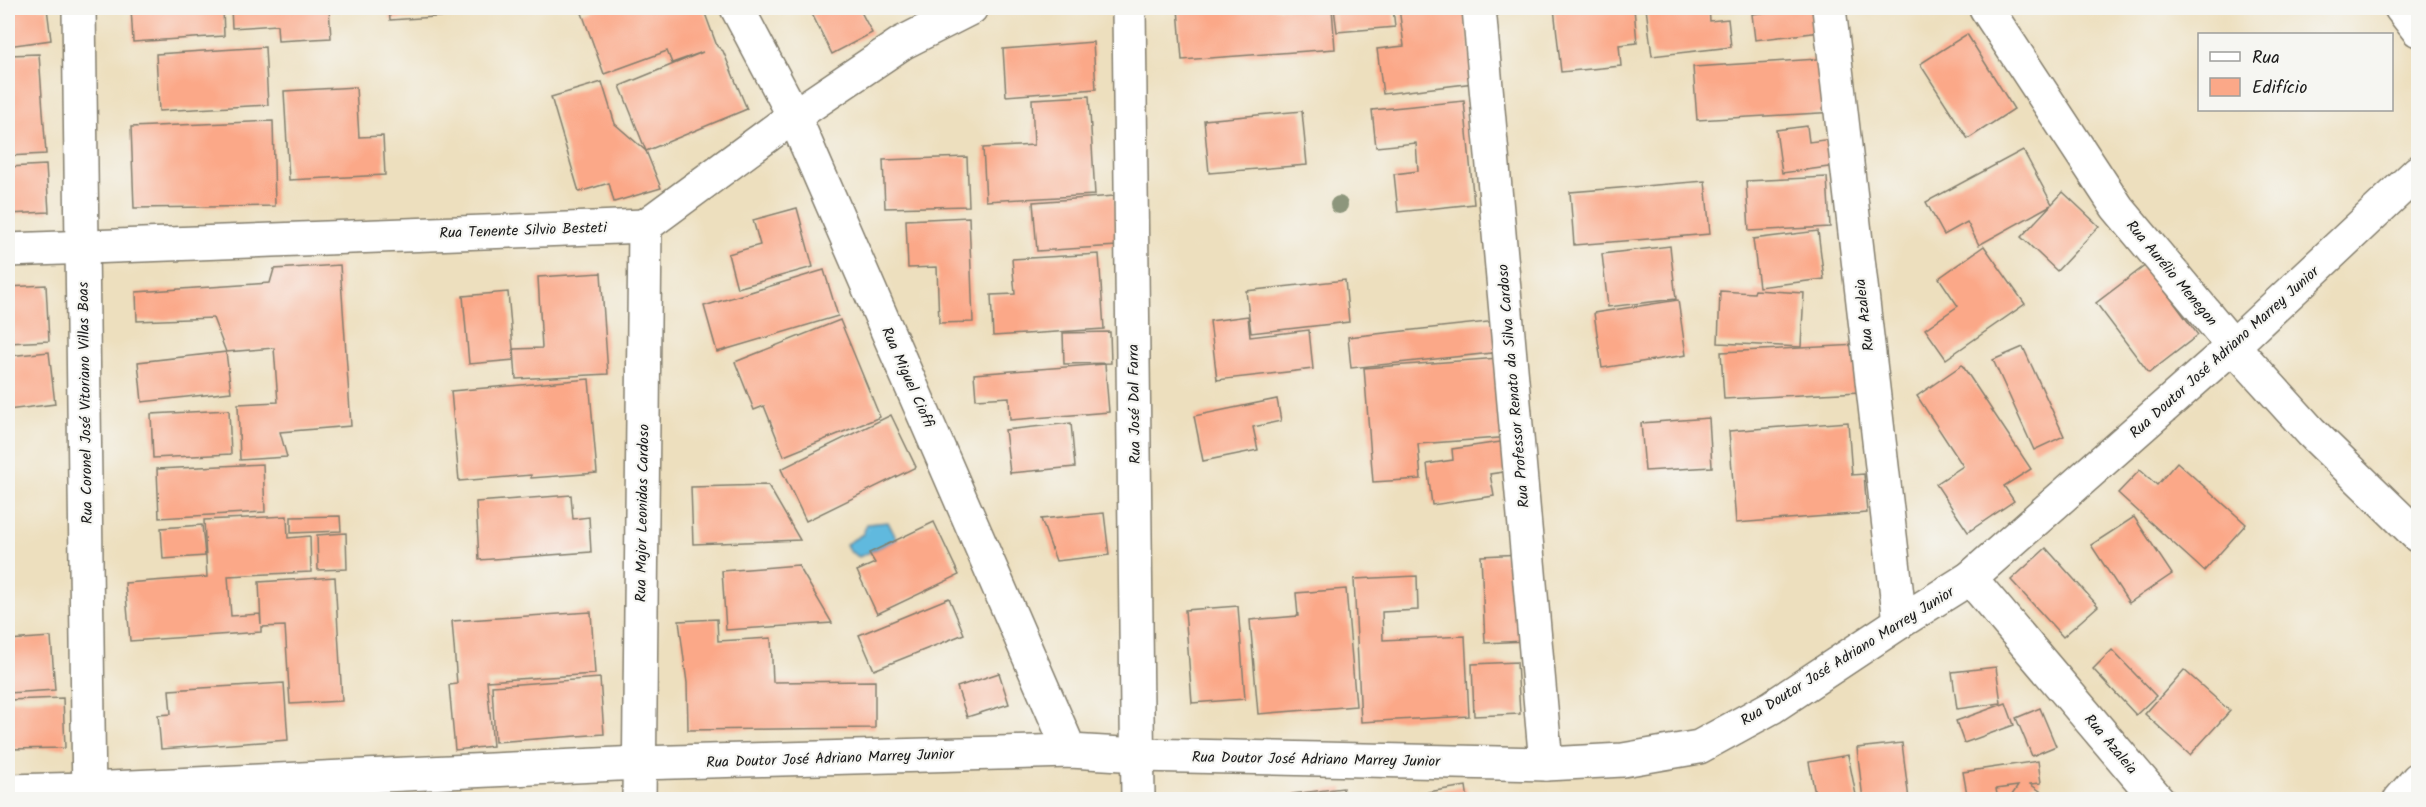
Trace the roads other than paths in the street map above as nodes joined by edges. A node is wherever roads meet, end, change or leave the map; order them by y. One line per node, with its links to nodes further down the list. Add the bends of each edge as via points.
1 (79, 8): 13 (street, Rua Coronel José Vitoriano Villas Boas)
2 (737, 8): 10 (street, Rua Miguel Cioffi)
3 (971, 8): 10 (street, via 902,43)
4 (1129, 8): 20 (street, Rua José Dal Farra)
5 (1479, 8): 22 (street, Rua Professor Renato da Silva Cardoso)
6 (1829, 8): 18 (street, Rua Azaleia)
7 (1986, 8): 15 (street, Rua Aurélio Menegon, via 2117,207)
8 (2402, 8): 9 (street)
9 (2418, 30)
10 (794, 116): 12 (street); 19 (street, Rua Miguel Cioffi)
11 (2418, 172): 15 (street, Rua Doutor José Adriano Marrey Junior)
12 (645, 226): 13 (street, Rua Tenente Silvio Besteti); 21 (street, Rua Major Leonidas Cardoso)
13 (83, 247): 14 (street, Rua Tenente Silvio Besteti); 25 (street, Rua Coronel José Vitoriano Villas Boas)
14 (8, 250)
15 (2233, 346): 16 (street, Rua Aurélio Menegon, via 2312,432); 17 (street, Rua Doutor José Adriano Marrey Junior)
16 (2418, 536)
17 (1971, 578): 18 (street, Rua Doutor José Adriano Marrey Junior); 28 (street, Rua Azaleia)
18 (1900, 622): 22 (street, Rua Doutor José Adriano Marrey Junior, via 1772,707 1699,747 1623,760)
19 (1070, 751): 20 (street, Rua Doutor José Adriano Marrey Junior); 21 (street, Rua Doutor José Adriano Marrey Junior)
20 (1139, 754): 22 (street, Rua Doutor José Adriano Marrey Junior); 27 (street, Rua José Dal Farra)
21 (639, 763): 25 (street, Rua Doutor José Adriano Marrey Junior); 26 (street, Rua Major Leonidas Cardoso)
22 (1546, 764)
23 (2418, 779): 29 (street)
24 (8, 791): 25 (street, Rua Doutor José Adriano Marrey Junior)
25 (89, 794)
26 (639, 800)
27 (1138, 800)
28 (2158, 800)
29 (2400, 800)

